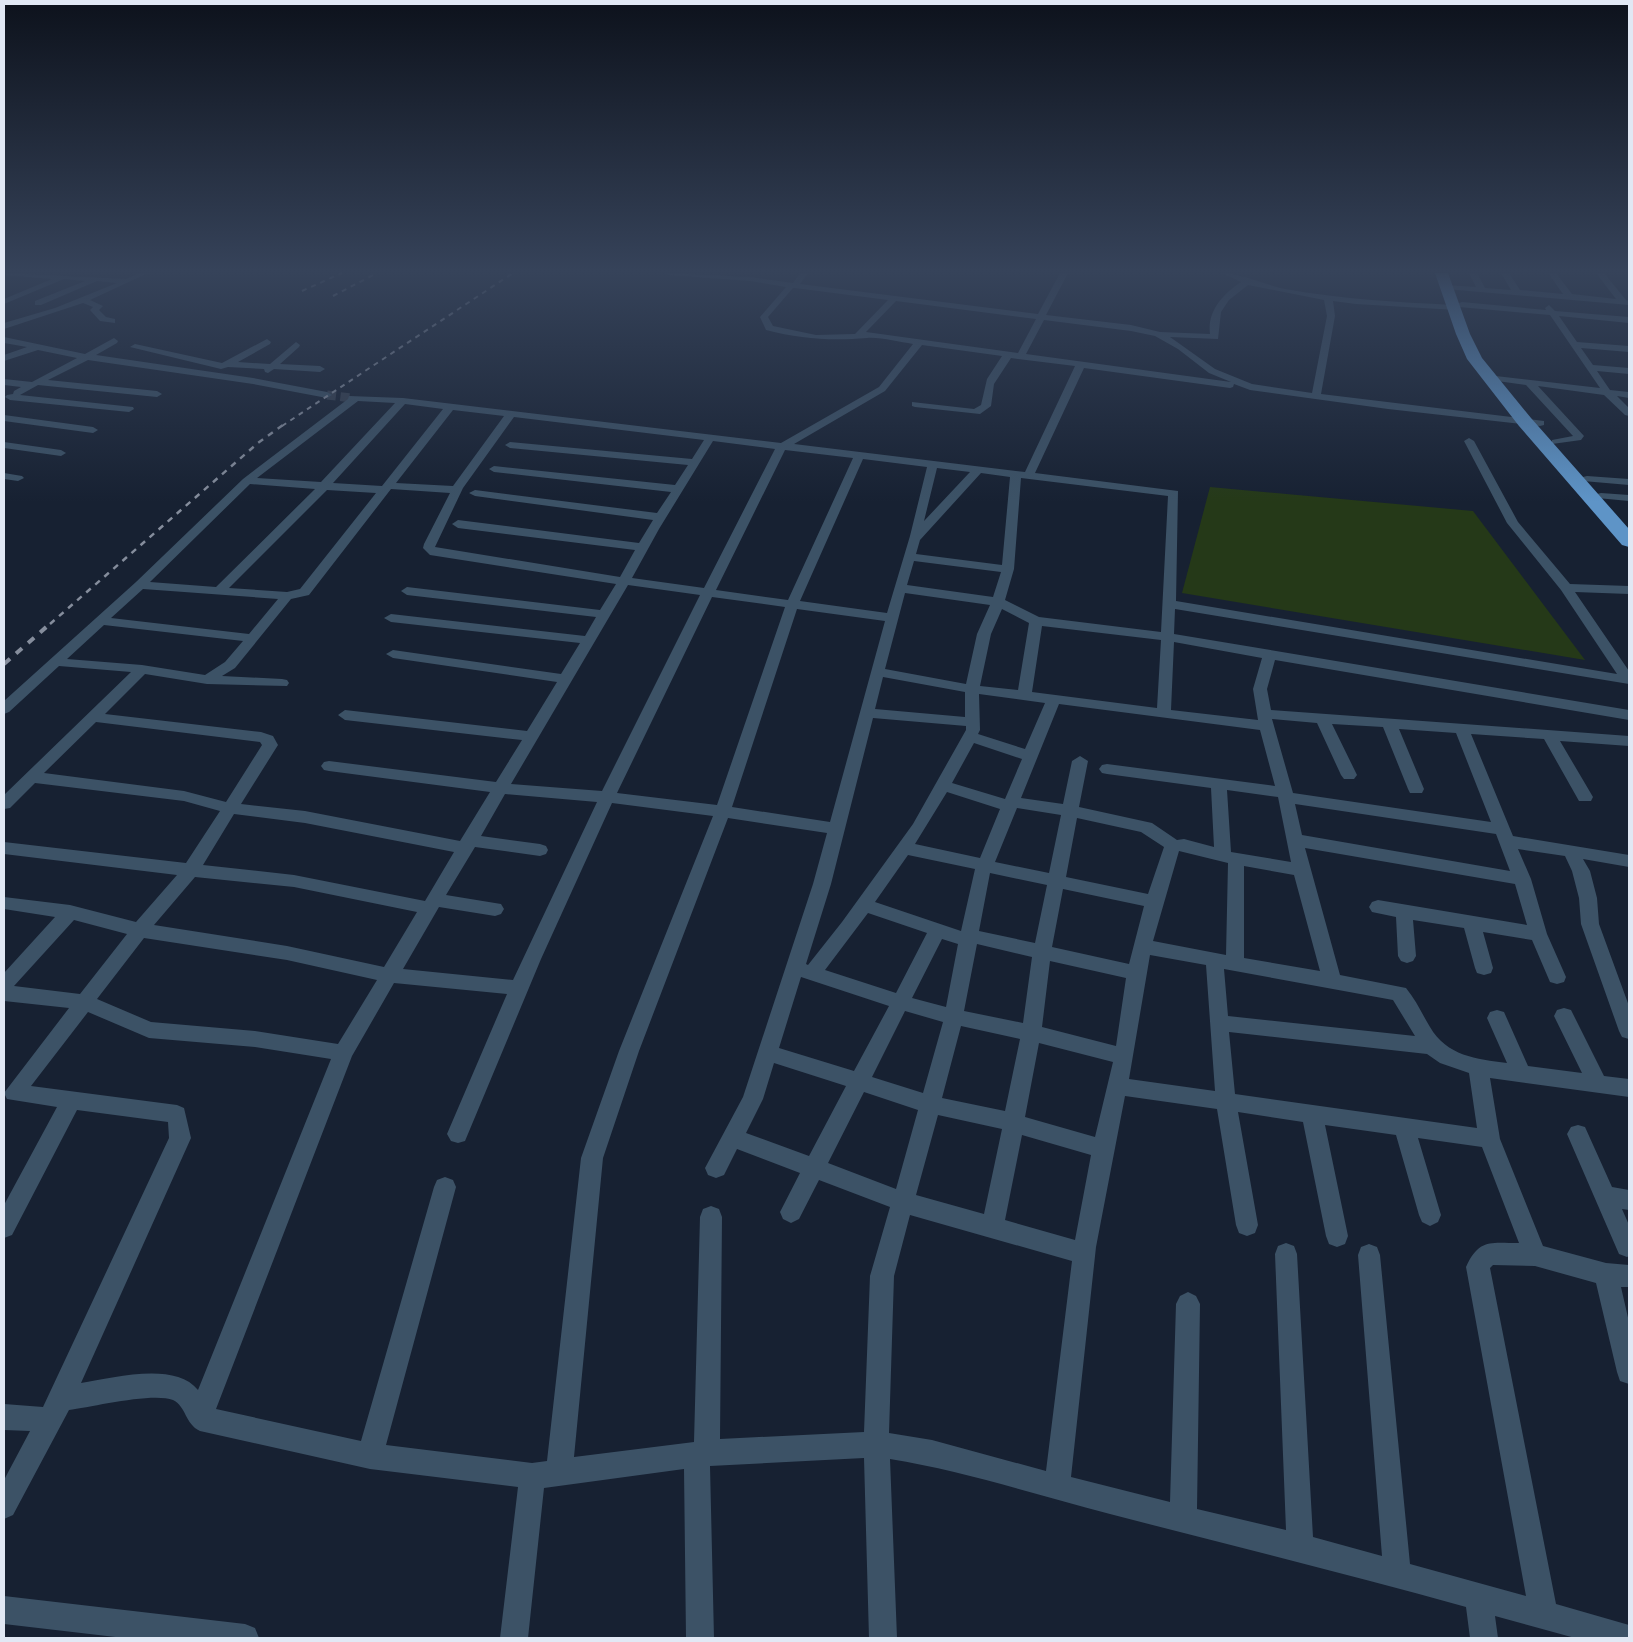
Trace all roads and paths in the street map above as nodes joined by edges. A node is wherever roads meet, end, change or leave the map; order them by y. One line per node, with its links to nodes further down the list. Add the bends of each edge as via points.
1 (30, 350): 18 (street)
2 (51, 350): 16 (street)
3 (100, 350): 16 (street)
4 (147, 350): 14 (street)
5 (253, 350): 20 (street)
6 (291, 350): 22 (street)
7 (913, 350): 53 (street, via 882,389)
8 (964, 350): 15 (street)
9 (1024, 350): 17 (street)
10 (1184, 350): 32 (street, via 1212,371)
11 (1325, 350): 37 (street)
12 (1472, 350): 27 (highway, via 1475,359)
13 (1578, 350): 23 (street)
14 (168, 354): 19 (street); 20 (street)
15 (1008, 355): 17 (street); 40 (street, via 990,380 986,406 980,410)
16 (88, 357): 19 (street); 31 (street)
17 (1020, 357): 21 (street)
18 (4, 358)
19 (146, 365): 26 (street)
20 (224, 365): 22 (street); 26 (street)
21 (1080, 366): 32 (street); 61 (street)
22 (272, 367): 24 (street); 28 (street)
23 (1591, 368): 25 (street); 33 (street)
24 (320, 369)
25 (1629, 371)
26 (210, 374): 28 (street)
27 (1496, 378): 30 (street); 46 (highway)
28 (253, 381): 35 (street)
29 (4, 382): 31 (street)
30 (1530, 382): 33 (street); 50 (street, via 1579,436)
31 (35, 383): 34 (street); 38 (street)
32 (1250, 387): 37 (street)
33 (1607, 392): 36 (street); 43 (street)
34 (157, 394)
35 (327, 395)
36 (1629, 395)
37 (1316, 397): 46 (street)
38 (7, 399): 42 (street)
39 (403, 401): 41 (street); 64 (street, via 354,398); 66 (street)
40 (915, 404)
41 (450, 407): 44 (street); 67 (street)
42 (129, 409)
43 (1629, 413)
44 (511, 414): 48 (street); 69 (street)
45 (4, 418): 47 (street)
46 (1533, 423): 50 (highway); 77 (highway)
47 (93, 430)
48 (710, 438): 53 (street); 56 (street)
49 (1470, 441): 84 (street, via 1513,523)
50 (1556, 442): 63 (highway)
51 (4, 445): 54 (street)
52 (510, 445): 56 (street)
53 (781, 447): 55 (street); 88 (street)
54 (61, 453)
55 (860, 455): 57 (street); 92 (street)
56 (693, 462): 68 (street)
57 (933, 463): 59 (street); 76 (street)
58 (494, 469): 68 (street)
59 (979, 469): 61 (street); 76 (street)
60 (4, 476): 62 (street)
61 (1022, 476): 80 (street); 91 (street, via 1174,493)
62 (18, 478)
63 (1587, 479): 65 (street); 71 (highway)
64 (247, 481): 66 (street); 82 (street)
65 (1629, 482)
66 (322, 486): 67 (street); 87 (street)
67 (388, 488): 69 (street); 89 (street, via 307,590)
68 (677, 489): 73 (street)
69 (457, 490): 81 (street, via 430,544 434,552)
70 (475, 494): 73 (street)
71 (1601, 496): 72 (street); 75 (highway)
72 (1629, 498)
73 (660, 517): 78 (street)
74 (458, 524): 78 (street)
75 (1629, 528)
76 (914, 539): 79 (street)
77 (1629, 541)
78 (642, 547): 81 (street)
79 (909, 557): 80 (street); 83 (street)
80 (1008, 569): 90 (street)
81 (624, 581): 88 (street); 93 (street)
82 (140, 585): 87 (street); 96 (street)
83 (900, 588): 90 (street); 95 (street)
84 (1566, 588): 85 (street); 108 (street)
85 (1629, 590)
86 (407, 591): 93 (street)
87 (218, 592): 89 (street)
88 (708, 594): 92 (street); 139 (street)
89 (287, 596): 99 (street)
90 (998, 602): 97 (street); 110 (street, via 984,634)
91 (1170, 604): 98 (street); 108 (street)
92 (792, 605): 95 (street); 143 (street)
93 (603, 614): 100 (street)
94 (391, 618): 100 (street)
95 (892, 618): 105 (street)
96 (102, 621): 99 (street); 103 (street)
97 (1036, 622): 98 (street); 111 (street)
98 (1167, 637): 102 (street); 115 (street)
99 (251, 638): 107 (street, via 230,665)
100 (588, 640): 106 (street)
101 (392, 654): 106 (street)
102 (1270, 656): 116 (street); 120 (street, via 1260,689)
103 (57, 662): 104 (street); 113 (street)
104 (142, 670): 107 (street); 118 (street)
105 (878, 672): 110 (street); 114 (street)
106 (566, 678): 125 (street)
107 (207, 680): 109 (street)
108 (1629, 680)
109 (282, 684)
110 (972, 689): 111 (street); 123 (street)
111 (1024, 696): 112 (street)
112 (1053, 701): 115 (street); 127 (street)
113 (4, 709)
114 (866, 713): 123 (street); 145 (street)
115 (1164, 714): 120 (street)
116 (1629, 715)
117 (345, 716): 125 (street)
118 (92, 717): 132 (street); 142 (street, via 268,739 270,745)
119 (1322, 718): 120 (street); 121 (street); 131 (street)
120 (1265, 720): 137 (street)
121 (1389, 723): 122 (street); 136 (street)
122 (1461, 728): 124 (street); 146 (street)
123 (971, 729): 127 (street); 133 (street)
124 (1548, 735): 126 (street); 138 (street)
125 (531, 736): 135 (street)
126 (1628, 743)
127 (1030, 756): 141 (street)
128 (1080, 761): 144 (street)
129 (329, 766): 135 (street)
130 (1107, 769): 134 (street)
131 (1349, 775)
132 (31, 777): 140 (street); 142 (street, via 184,796)
133 (942, 786): 141 (street); 151 (street)
134 (1219, 786): 137 (street); 154 (street)
135 (500, 788): 139 (street); 148 (street)
136 (1416, 789)
137 (1286, 795): 146 (street); 147 (street)
138 (1585, 797)
139 (607, 798): 143 (street); 185 (street)
140 (4, 804)
141 (1010, 804): 144 (street); 156 (street)
142 (228, 808): 148 (street); 157 (street)
143 (723, 811): 145 (street); 244 (street, via 629,1051 592,1158)
144 (1070, 811): 149 (street, via 1146,827); 160 (street)
145 (836, 828): 179 (street)
146 (1505, 835): 153 (street); 159 (street)
147 (1295, 840): 158 (street); 159 (street)
148 (467, 844): 152 (street); 163 (street)
149 (1174, 846): 154 (street); 162 (street)
150 (4, 848): 157 (street)
151 (904, 848): 156 (street); 164 (street)
152 (540, 850)
153 (1571, 851): 155 (street); 193 (street, via 1581,871 1590,924)
154 (1230, 858): 158 (street); 177 (street)
155 (1629, 861)
156 (985, 865): 160 (street); 173 (street)
157 (191, 870): 163 (street, via 300,882); 170 (street)
158 (1301, 870): 183 (street)
159 (1522, 879): 172 (street)
160 (1058, 880): 162 (street); 175 (street)
161 (4, 902): 167 (street)
162 (1154, 902): 174 (street)
163 (431, 904): 166 (street); 181 (street)
164 (864, 905): 171 (street); 179 (street)
165 (1378, 907): 168 (street)
166 (495, 910)
167 (70, 912): 170 (street); 184 (street)
168 (1404, 912): 169 (street); 176 (street)
169 (1472, 923): 172 (street); 178 (street)
170 (140, 930): 181 (street, via 282,952); 188 (street)
171 (938, 930): 173 (street); 187 (street)
172 (1538, 934): 182 (street)
173 (970, 938): 175 (street); 190 (street)
174 (1142, 946): 177 (street); 180 (street)
175 (1042, 952): 180 (street); 194 (street)
176 (1407, 956)
177 (1226, 962): 183 (street); 192 (street, via 1214,972)
178 (1484, 968)
179 (803, 970): 187 (street); 196 (street)
180 (1136, 972): 198 (street)
181 (388, 975): 185 (street); 197 (street)
182 (1557, 978)
183 (1332, 981): 195 (street, via 1399,993 1409,1004)
184 (4, 985)
185 (518, 988): 212 (street)
186 (4, 993): 188 (street)
187 (899, 1001): 190 (street); 201 (street)
188 (84, 1002): 197 (street, via 149,1030 249,1038); 205 (street)
189 (1564, 1016): 202 (street)
190 (953, 1017): 194 (street); 208 (street)
191 (1497, 1018): 200 (street)
192 (1218, 1023): 195 (street); 207 (street)
193 (1629, 1031)
194 (1031, 1033): 198 (street); 210 (street)
195 (1431, 1046): 199 (street, via 1439,1053)
196 (768, 1052): 201 (street); 214 (street, via 753,1099)
197 (343, 1053): 240 (street)
198 (1124, 1057): 203 (street)
199 (1478, 1068): 200 (street); 215 (street)
200 (1521, 1074): 202 (street)
201 (859, 1082): 208 (street); 218 (street)
202 (1598, 1084): 204 (street)
203 (1117, 1086): 207 (street); 216 (street)
204 (1629, 1088)
205 (9, 1092): 206 (street)
206 (71, 1100): 227 (street); 238 (street, via 177,1114 180,1138)
207 (1226, 1102): 209 (street); 226 (street)
208 (929, 1104): 210 (street); 222 (street)
209 (1312, 1114): 211 (street); 229 (street)
210 (1013, 1123): 216 (street); 228 (street)
211 (1404, 1128): 215 (street); 224 (street)
212 (458, 1134)
213 (1578, 1134): 220 (street)
214 (732, 1137): 217 (street); 218 (street)
215 (1489, 1139): 234 (street)
216 (1103, 1148): 231 (street)
217 (716, 1168)
218 (814, 1169): 222 (street); 223 (street)
219 (445, 1187): 243 (street)
220 (1606, 1196): 221 (street); 230 (street)
221 (1629, 1200)
222 (903, 1202): 228 (street); 241 (street, via 885,1264)
223 (791, 1212)
224 (1430, 1215)
225 (711, 1217): 242 (street)
226 (1247, 1225)
227 (4, 1227)
228 (993, 1228): 231 (street)
229 (1337, 1236)
230 (1627, 1246)
231 (1085, 1254): 246 (street)
232 (1286, 1254): 249 (street)
233 (1368, 1255): 250 (street)
234 (1535, 1255): 235 (street); 253 (street, via 1490,1254 1480,1260 1478,1267)
235 (1618, 1275): 237 (street)
236 (1188, 1304): 248 (street)
237 (1629, 1372)
238 (54, 1409): 239 (street); 240 (street, via 164,1384 180,1390 192,1400); 247 (street)
239 (4, 1417)
240 (200, 1418): 243 (street)
241 (876, 1444): 242 (street); 246 (street, via 932,1452); 257 (street)
242 (702, 1454): 244 (street); 256 (street)
243 (370, 1456): 245 (street)
244 (559, 1472): 245 (street)
245 (532, 1476): 255 (street)
246 (1057, 1487): 248 (street)
247 (4, 1506)
248 (1183, 1519): 249 (street)
249 (1300, 1547): 250 (street)
250 (1397, 1573): 251 (street)
251 (1479, 1597): 253 (street); 258 (street)
252 (4, 1610): 254 (street)
253 (1544, 1615): 259 (street)
254 (246, 1638)
255 (514, 1638)
256 (700, 1638)
257 (883, 1638)
258 (1484, 1638)
259 (1625, 1638)

